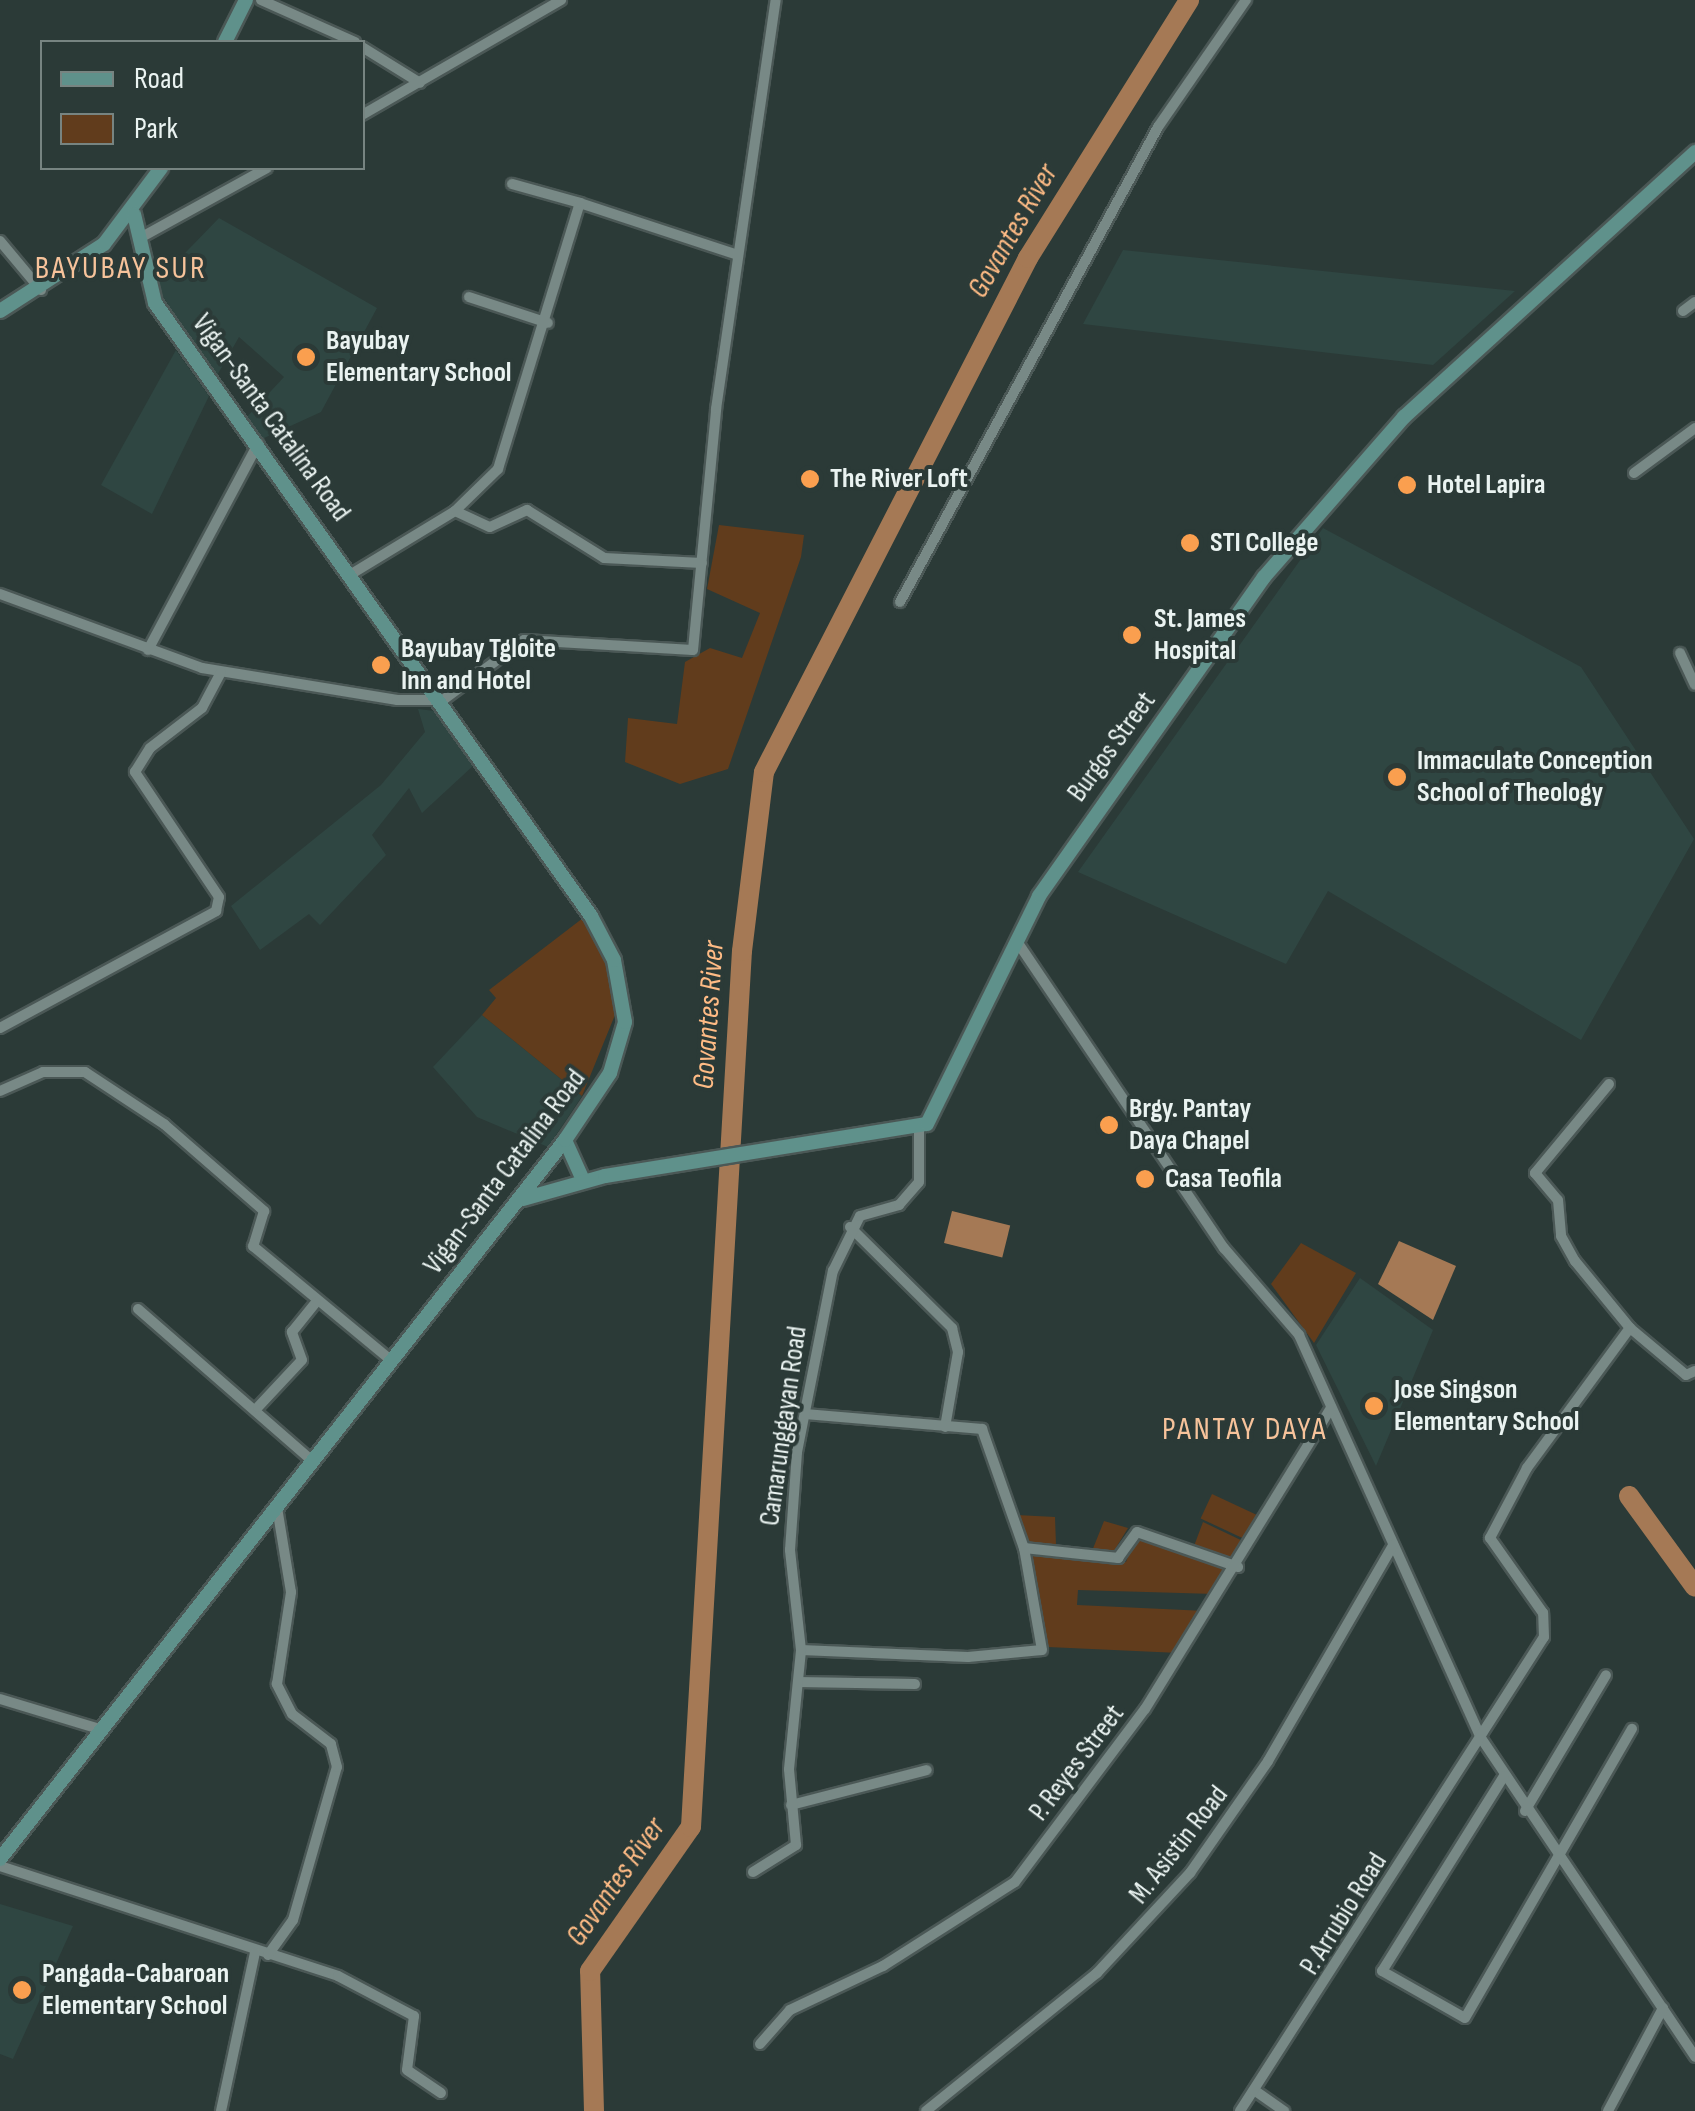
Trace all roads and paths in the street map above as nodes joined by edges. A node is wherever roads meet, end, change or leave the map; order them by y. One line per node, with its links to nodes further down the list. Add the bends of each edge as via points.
1 (246, 0): 6 (main road)
2 (261, 0): 7 (street)
3 (561, 0): 9 (street)
4 (776, 0): 19 (street)
5 (1246, 0): 33 (street, via 1158,127)
6 (225, 40)
7 (351, 40)
8 (365, 49): 9 (street)
9 (420, 83): 10 (street)
10 (365, 113)
11 (1695, 152): 39 (main road, Burgos Street, via 1404,417 1312,516 1063,858)
12 (160, 170): 16 (main road)
13 (263, 170): 17 (street)
14 (512, 184): 15 (street)
15 (580, 203): 19 (street); 25 (street)
16 (134, 214): 17 (main road, Vigan-Santa Catalina Road); 20 (main road)
17 (140, 238): 27 (main road, Vigan-Santa Catalina Road, via 155,303)
18 (0, 241): 20 (street)
19 (738, 255): 30 (street)
20 (41, 290): 23 (main road)
21 (469, 297): 25 (street)
22 (1695, 302): 24 (street)
23 (0, 311)
24 (1683, 311)
25 (548, 323): 29 (street, via 498,469)
26 (1695, 428): 28 (street)
27 (259, 442): 31 (main road, Vigan-Santa Catalina Road); 34 (street)
28 (1634, 473)
29 (455, 510): 30 (street, via 490,527 528,510 604,558); 31 (street)
30 (702, 563): 38 (street, via 690,652 524,640)
31 (352, 573): 38 (main road, Vigan-Santa Catalina Road)
32 (0, 594): 34 (street)
33 (900, 602)
34 (148, 650): 36 (street)
35 (1680, 653): 37 (street)
36 (221, 673): 38 (street); 40 (street, via 202,708 136,768 219,896 216,911)
37 (1695, 685)
38 (443, 700): 44 (main road, Vigan-Santa Catalina Road, via 614,960 625,1022 619,1049)
39 (1016, 940): 43 (main road, Burgos Street, via 941,1107); 54 (street, via 1224,1248 1290,1320)
40 (0, 1028)
41 (1609, 1084): 50 (street, via 1535,1174 1558,1200 1561,1236 1575,1261)
42 (0, 1091): 48 (street, via 43,1072 84,1072 104,1083 250,1196 266,1215 254,1246)
43 (919, 1128): 45 (main road); 47 (street, via 925,1166 913,1192)
44 (565, 1140): 45 (main road); 46 (main road, Vigan-Santa Catalina Road)
45 (582, 1180): 46 (main road)
46 (520, 1200): 51 (main road, Vigan-Santa Catalina Road)
47 (850, 1227): 55 (street, Camarunggayan Road); 56 (street, via 952,1328 958,1352)
48 (316, 1302): 51 (street); 53 (street, via 292,1332 302,1360)
49 (138, 1309): 53 (street)
50 (1630, 1328): 52 (street, via 1686,1375); 69 (street, P. Arrubio Road, via 1527,1468 1490,1538 1546,1630)
51 (391, 1360): 57 (main road, Vigan-Santa Catalina Road)
52 (1695, 1371)
53 (258, 1407): 57 (street)
54 (1331, 1408): 59 (street); 61 (street, P. Reyes Street)
55 (805, 1414): 56 (street); 62 (street, Camarunggayan Road, via 789,1567)
56 (945, 1427): 60 (street, via 987,1434)
57 (312, 1461): 58 (main road, Vigan-Santa Catalina Road)
58 (277, 1508): 68 (main road, Vigan-Santa Catalina Road); 78 (street, via 290,1592 277,1684 292,1714 331,1744 337,1767 300,1904)
59 (1393, 1545): 69 (street); 85 (street, M. Asistin Road, via 1250,1790 1190,1874 1096,1973)
60 (1024, 1548): 61 (street, via 1118,1558 1136,1532); 62 (street, via 1044,1650 968,1658)
61 (1238, 1567): 80 (street, P. Reyes Street, via 1009,1889 790,2010)
62 (801, 1650): 64 (street, Camarunggayan Road)
63 (1606, 1675): 73 (street)
64 (798, 1682): 65 (street); 72 (street, Camarunggayan Road)
65 (915, 1684)
66 (0, 1699): 68 (street)
67 (1632, 1729): 74 (street)
68 (103, 1730): 75 (main road, Vigan-Santa Catalina Road)
69 (1481, 1738): 71 (street); 82 (street, P. Arrubio Road)
70 (927, 1770): 72 (street)
71 (1504, 1776): 73 (street); 74 (street, via 1382,1971 1465,2018)
72 (791, 1805): 76 (street, Camarunggayan Road, via 795,1847)
73 (1526, 1812): 74 (street)
74 (1557, 1858): 79 (street)
75 (0, 1863): 77 (street)
76 (753, 1872)
77 (255, 1953): 78 (street); 84 (street)
78 (268, 1955): 83 (street, via 330,1972 414,2016 407,2070)
79 (1663, 2008): 81 (street); 88 (street)
80 (760, 2044)
81 (1695, 2056)
82 (1254, 2090): 86 (street, P. Arrubio Road); 87 (street)
83 (442, 2093)
84 (221, 2111)
85 (926, 2111)
86 (1240, 2111)
87 (1284, 2111)
88 (1608, 2111)

